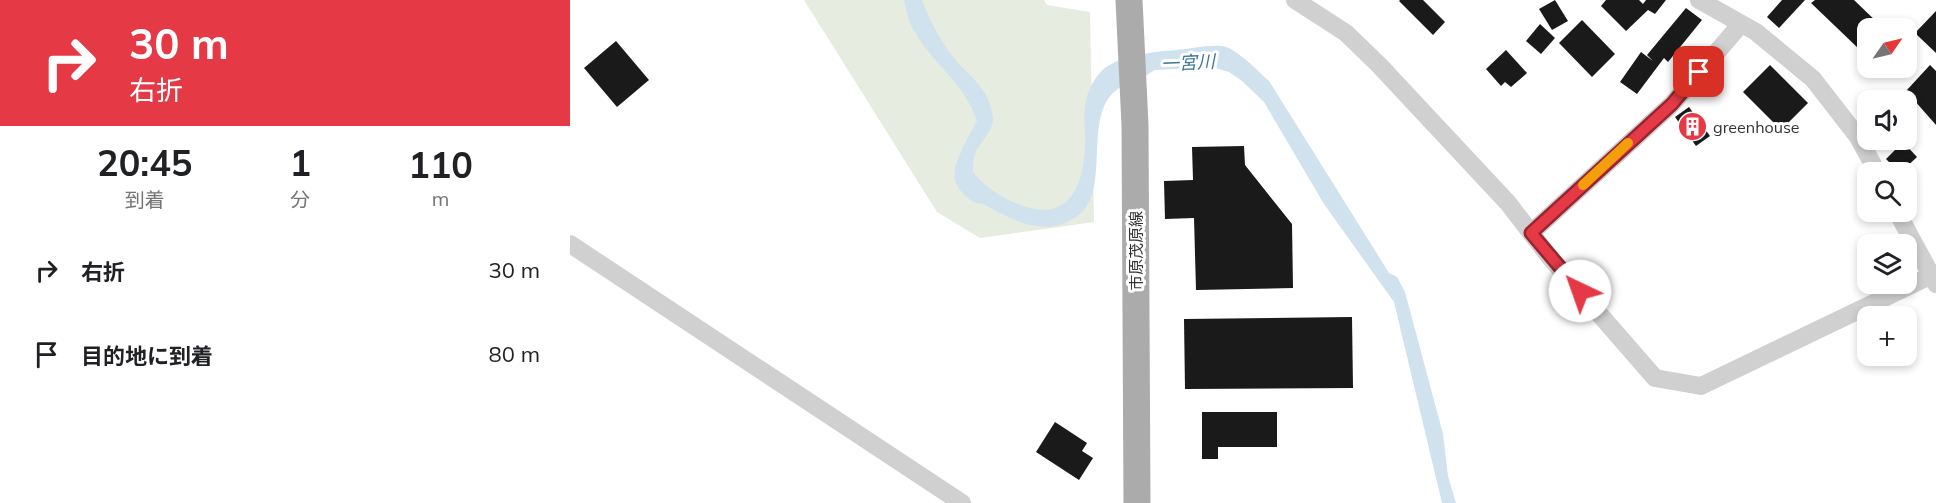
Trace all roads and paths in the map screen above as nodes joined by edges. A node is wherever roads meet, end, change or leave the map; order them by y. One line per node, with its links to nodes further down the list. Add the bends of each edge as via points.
1 (1129, 0): 11 (main road, 市原茂原線, via 1135,124)
2 (1295, 0): 7 (street, via 1346,33 1379,65 1508,203)
3 (1699, 0): 4 (street)
4 (1741, 24): 5 (street, via 1813,80 1858,137); 7 (street, via 1672,104)
5 (1872, 162)
6 (1903, 222): 9 (street)
7 (1531, 233): 9 (street, via 1655,378 1701,386)
8 (570, 244): 10 (street)
9 (1934, 277)
10 (962, 503)
11 (1137, 503)

